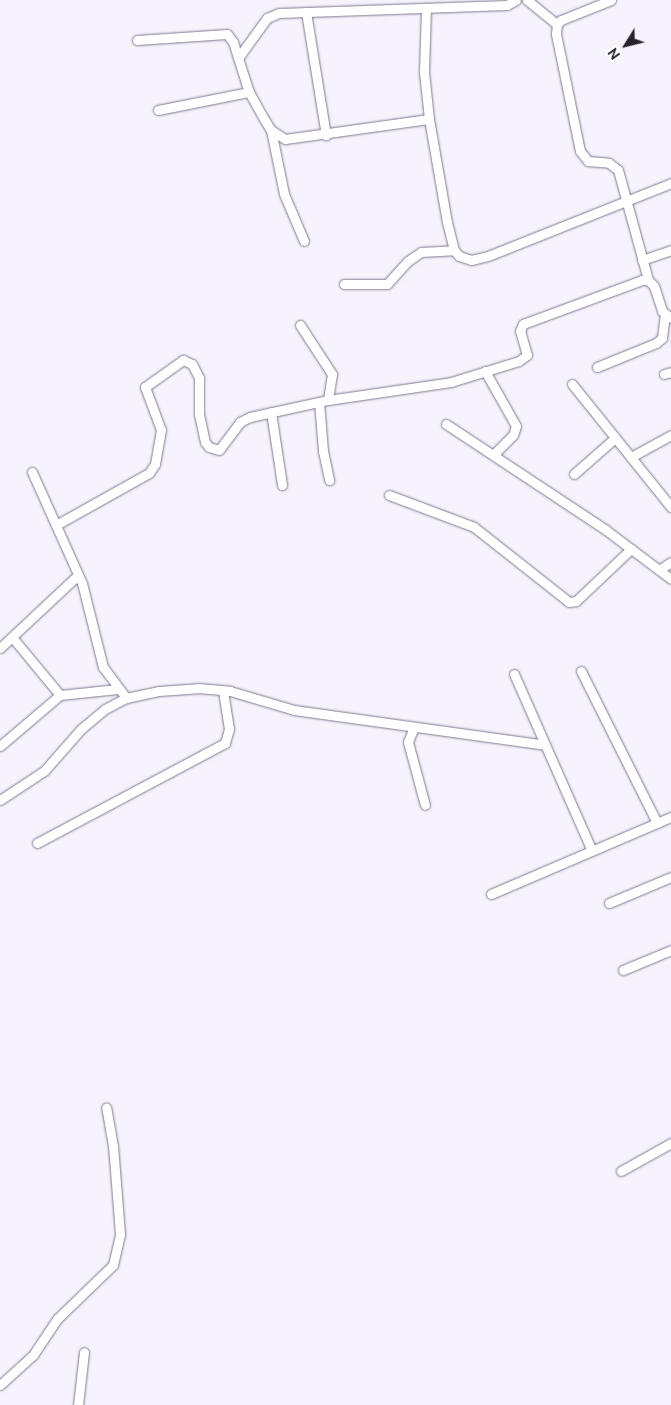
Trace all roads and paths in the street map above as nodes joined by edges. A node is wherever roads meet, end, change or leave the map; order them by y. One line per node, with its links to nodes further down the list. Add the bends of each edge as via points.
1 (516, 0): 4 (street, via 507,5)
2 (527, 0): 6 (street)
3 (611, 0): 6 (street)
4 (426, 8): 5 (street); 11 (street, via 424,72)
5 (306, 12): 8 (street, via 267,18); 13 (street)
6 (557, 24): 15 (street, via 566,90 580,152 588,162 615,165)
7 (137, 40): 8 (street, via 223,33 230,37)
8 (238, 58): 9 (street)
9 (249, 92): 10 (street); 12 (street)
10 (158, 110)
11 (429, 118): 13 (street); 17 (street)
12 (271, 130): 13 (street, via 291,140); 16 (street, via 284,194)
13 (326, 136)
14 (671, 183): 15 (street)
15 (625, 203): 17 (street, via 479,259 464,258); 19 (street)
16 (304, 241)
17 (454, 250): 21 (street, via 421,252 387,284)
18 (671, 250): 19 (street)
19 (642, 260): 20 (street)
20 (648, 280): 22 (street); 25 (street, via 523,324 520,331 527,355 519,361)
21 (344, 284)
22 (668, 317): 24 (street, via 662,338)
23 (300, 326): 27 (street, via 332,374)
24 (597, 367)
25 (485, 371): 27 (street, via 451,382); 33 (street, via 516,426 513,435)
26 (572, 384): 32 (street)
27 (328, 400): 28 (street)
28 (319, 402): 29 (street); 37 (street)
29 (271, 412): 38 (street); 41 (street, via 244,419 223,447 209,448 203,434 197,371 187,361 177,362 145,387 161,430 155,464 149,473)
30 (446, 424): 33 (street)
31 (671, 434): 34 (street)
32 (615, 438): 34 (street); 36 (street)
33 (493, 455): 42 (street)
34 (631, 458): 40 (street)
35 (32, 472): 41 (street)
36 (574, 474)
37 (329, 480)
38 (282, 485)
39 (389, 495): 42 (street, via 474,527 569,602 576,600)
40 (671, 507)
41 (56, 525): 45 (street)
42 (631, 549): 44 (street)
43 (671, 562): 44 (street)
44 (659, 570): 46 (street)
45 (78, 575): 47 (street); 51 (street, via 103,667)
46 (671, 579)
47 (12, 637): 48 (street); 53 (street)
48 (0, 648)
49 (581, 671): 61 (street)
50 (514, 674): 56 (street)
51 (118, 690): 53 (street); 54 (street)
52 (223, 690): 54 (street, via 159,691); 55 (street, via 294,710); 62 (street, via 229,728 225,743)
53 (60, 695): 57 (street)
54 (126, 698): 58 (street, via 89,721 44,771)
55 (414, 727): 56 (street); 59 (street, via 408,742)
56 (545, 745): 63 (street)
57 (0, 746)
58 (0, 800)
59 (425, 805)
60 (671, 817): 61 (street)
61 (657, 823): 63 (street)
62 (37, 843)
63 (592, 851): 65 (street)
64 (671, 877): 66 (street)
65 (491, 894)
66 (609, 904)
67 (671, 950): 68 (street)
68 (623, 970)
69 (106, 1108): 73 (street, via 113,1146 120,1234 113,1265 57,1320 33,1355)
70 (671, 1143): 71 (street)
71 (621, 1171)
72 (84, 1352): 74 (street)
73 (0, 1385)
74 (78, 1405)

